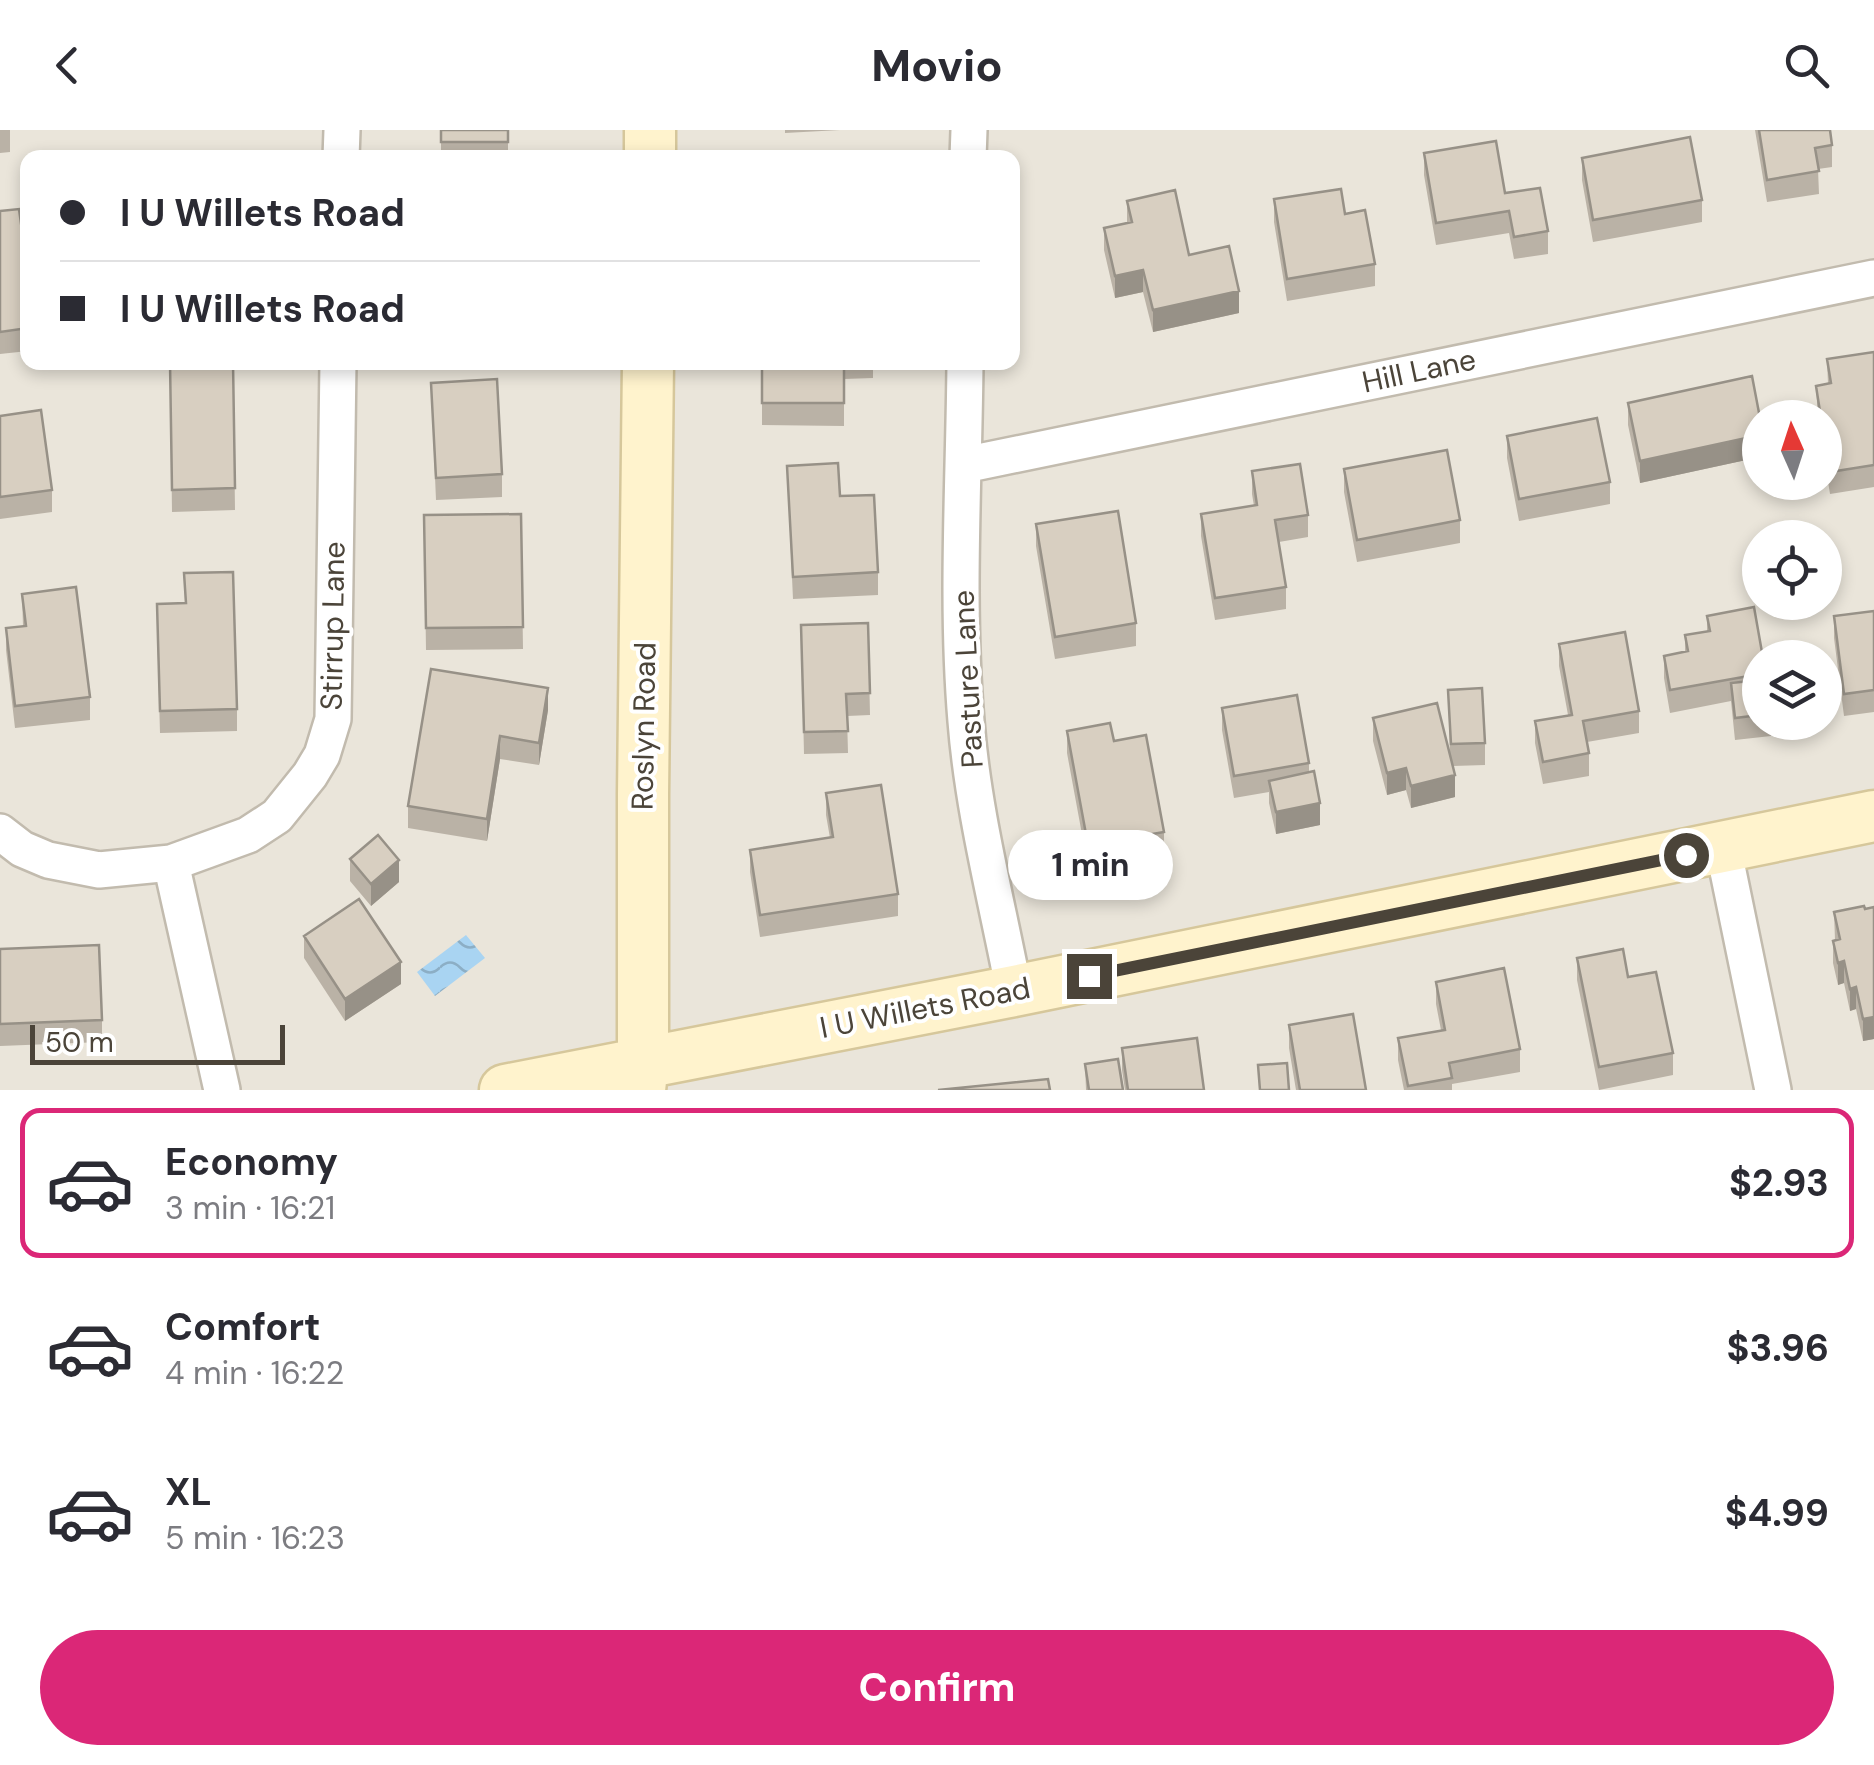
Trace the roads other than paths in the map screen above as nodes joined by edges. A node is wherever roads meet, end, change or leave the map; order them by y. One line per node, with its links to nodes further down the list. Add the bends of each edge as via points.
1 (1874, 278): 5 (street, Hill Lane)
2 (338, 370): 9 (street, Stirrup Lane, via 333,719 322,755 277,816)
3 (648, 370): 11 (main road, Roslyn Road)
4 (966, 370): 5 (street, Pasture Lane)
5 (964, 465): 10 (street, Pasture Lane, via 966,722)
6 (1874, 816): 8 (main road, I U Willets Road)
7 (0, 832): 9 (street, Stirrup Lane, via 48,860 100,870)
8 (1723, 847): 10 (main road, I U Willets Road); 14 (street)
9 (171, 863): 12 (street)
10 (1014, 991): 11 (main road, I U Willets Road)
11 (642, 1076): 13 (main road, I U Willets Road)
12 (222, 1090)
13 (506, 1090)
14 (1773, 1090)

